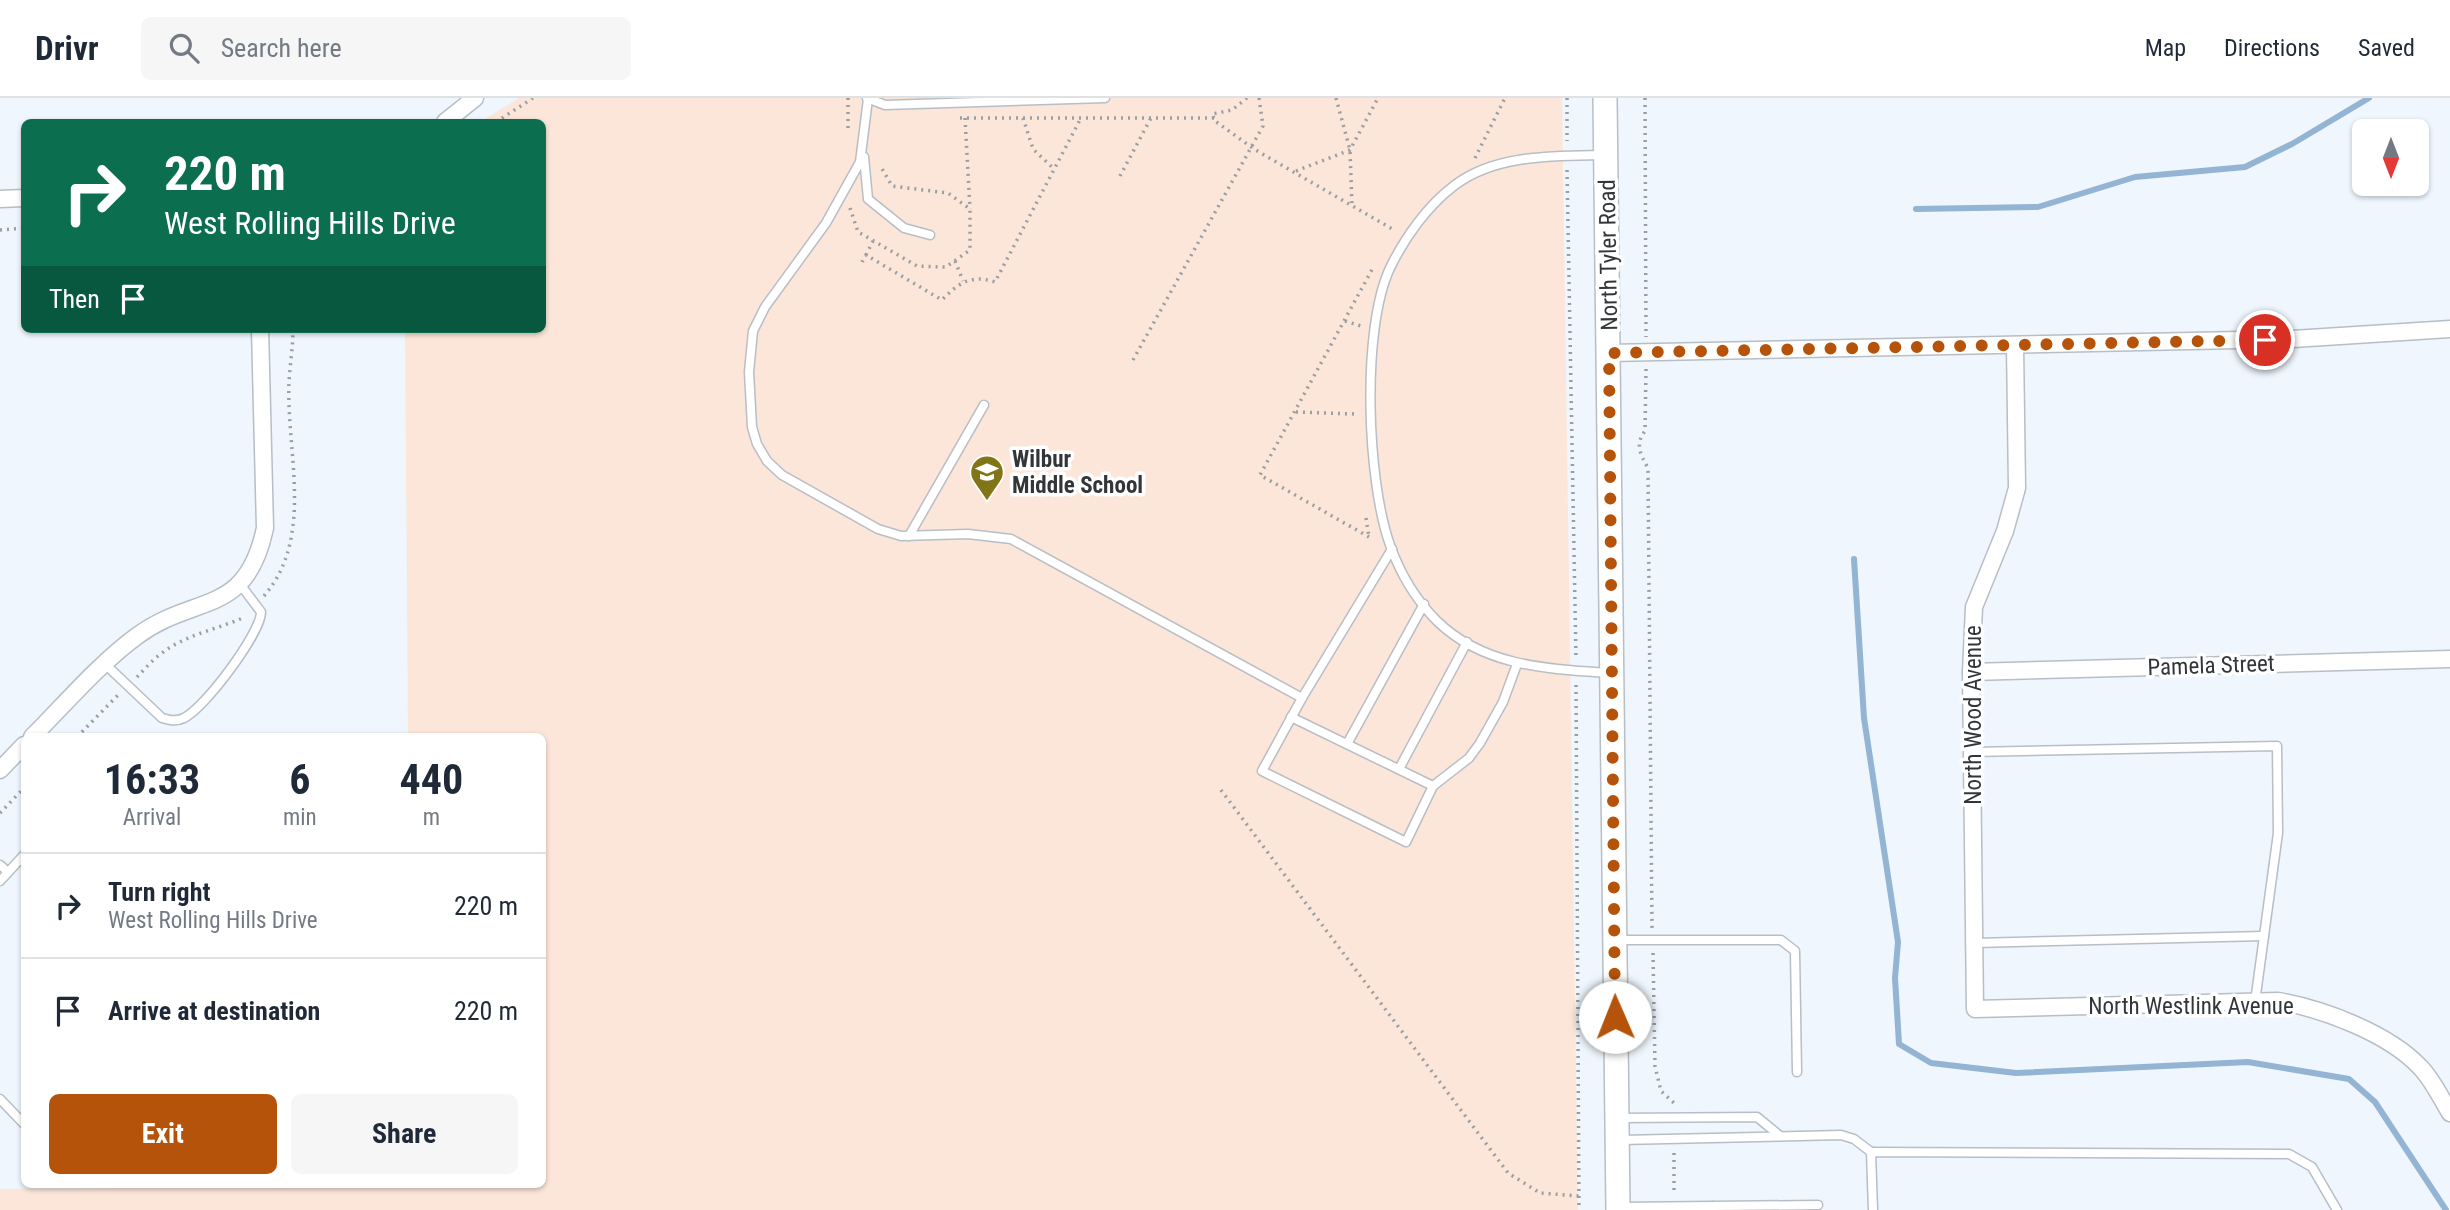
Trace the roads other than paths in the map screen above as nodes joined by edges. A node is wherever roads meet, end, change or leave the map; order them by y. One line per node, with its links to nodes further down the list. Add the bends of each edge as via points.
1 (867, 98): 2 (lane, via 885,105); 6 (lane)
2 (1105, 98)
3 (1605, 98): 7 (main road, North Tyler Road)
4 (468, 100): 5 (street)
5 (448, 119)
6 (863, 151): 10 (lane, via 868,199 904,228); 16 (lane, via 826,223 753,331 749,372 752,427 767,461 782,475 878,529)
7 (1606, 155): 14 (main road, North Tyler Road); 17 (lane, via 1532,158 1477,171 1454,186 1415,225 1389,270 1371,366 1371,433)
8 (21, 198): 9 (street)
9 (0, 199)
10 (930, 235)
11 (2450, 329): 13 (street, via 2293,339)
12 (260, 333): 18 (street, via 265,528 257,560)
13 (2015, 345): 14 (street); 24 (street, North Wood Avenue, via 2017,488 1974,607)
14 (1609, 353): 25 (main road, North Tyler Road)
15 (984, 405): 16 (lane)
16 (909, 536): 26 (lane, via 968,534 1011,539)
17 (1392, 549): 19 (lane, via 1406,582); 26 (lane)
18 (240, 584): 22 (street, via 214,602 141,633); 22 (lane, via 261,612 258,627 222,679 185,718 162,718)
19 (1424, 604): 20 (lane); 29 (lane)
20 (1467, 642): 23 (lane); 32 (lane)
21 (2450, 659): 24 (street, Pamela Street)
22 (105, 664): 28 (street)
23 (1517, 664): 25 (lane); 34 (lane, via 1480,743 1469,758)
24 (1971, 672): 31 (street, North Wood Avenue)
25 (1612, 673): 40 (main road, North Tyler Road)
26 (1302, 698): 27 (lane)
27 (1292, 717): 29 (lane); 34 (lane, via 1262,771 1406,842)
28 (37, 733)
29 (1348, 744): 32 (lane)
30 (21, 748): 33 (street)
31 (1972, 752): 39 (lane, via 2277,746 2278,833); 41 (street, North Wood Avenue)
32 (1399, 769): 34 (lane)
33 (0, 770)
34 (1433, 786)
35 (21, 858): 37 (lane)
36 (0, 864): 37 (lane)
37 (8, 872): 38 (lane)
38 (0, 881)
39 (2264, 936): 41 (lane); 42 (lane)
40 (1615, 940): 44 (lane, via 1780,940 1795,951); 48 (main road, North Tyler Road)
41 (1975, 943): 43 (street, North Wood Avenue)
42 (2255, 1002): 43 (street, North Westlink Avenue); 46 (street, North Westlink Avenue, via 2302,1005 2383,1038 2422,1068)
43 (1975, 1009)
44 (1797, 1072)
45 (0, 1099): 47 (lane)
46 (2450, 1113)
47 (21, 1121)
48 (1616, 1129): 49 (lane, via 1674,1139); 49 (lane, via 1674,1118 1757,1117); 53 (main road, North Tyler Road)
49 (1780, 1136): 50 (lane, via 1841,1135)
50 (1871, 1152): 54 (lane); 55 (lane, via 2289,1154 2312,1167)
51 (1818, 1205): 52 (lane)
52 (1713, 1208): 53 (lane)
53 (1618, 1209)
54 (1873, 1210)
55 (2337, 1210)

